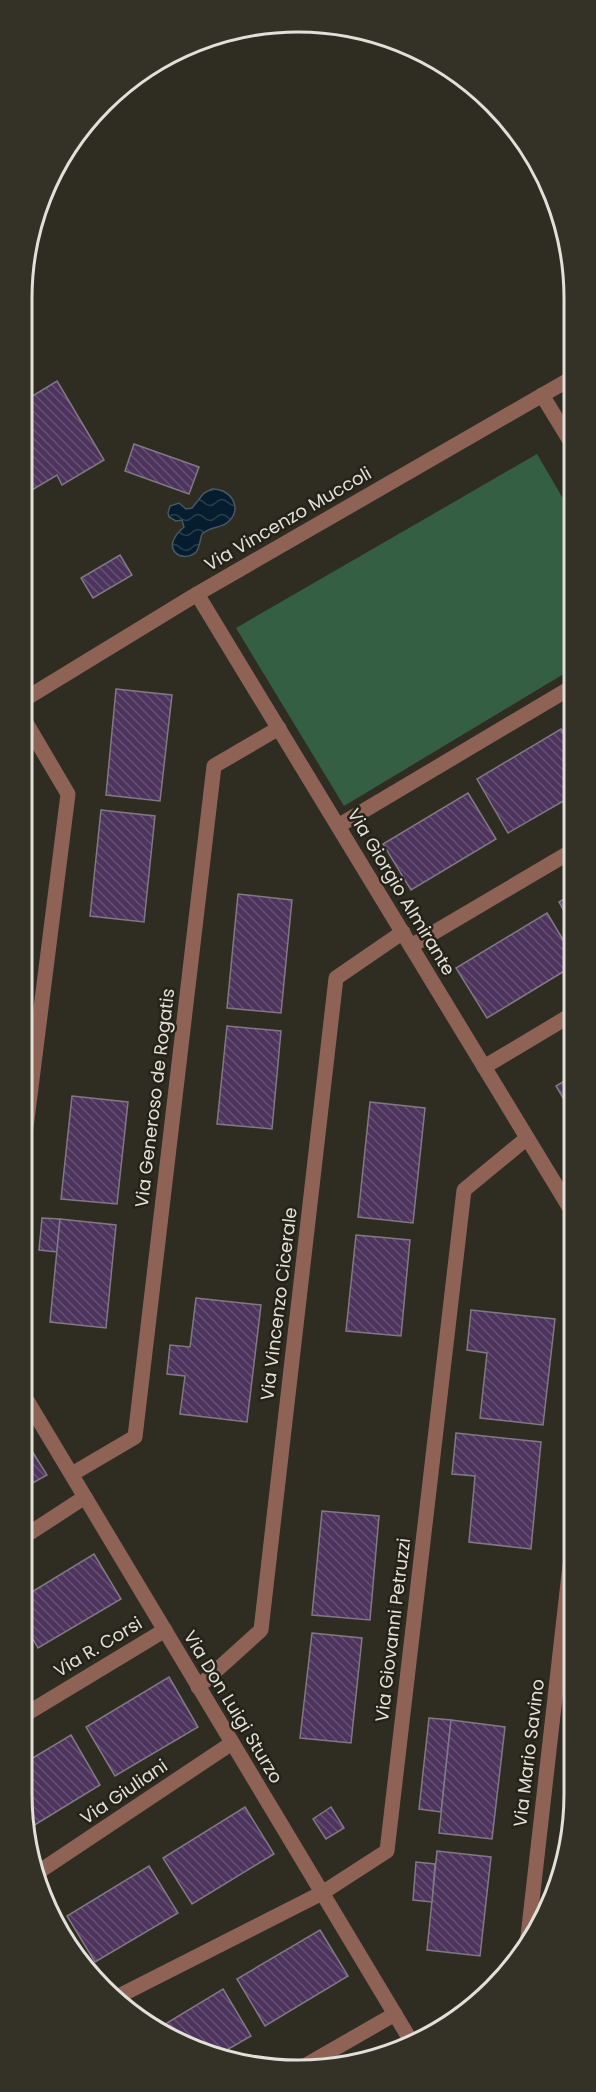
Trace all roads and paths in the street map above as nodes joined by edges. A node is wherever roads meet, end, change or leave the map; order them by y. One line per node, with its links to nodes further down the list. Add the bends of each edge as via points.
1 (564, 383): 2 (street, Via Vincenzo Muccoli)
2 (542, 395): 3 (street); 4 (street, Via Vincenzo Muccoli)
3 (564, 431)
4 (197, 594): 6 (street, Via Vincenzo Muccoli); 7 (street, Via Giorgio Almirante)
5 (564, 692): 9 (street)
6 (32, 695)
7 (279, 728): 9 (street, Via Giorgio Almirante); 19 (street, Via Generoso de Rogatis, via 214,766 135,1437)
8 (32, 733): 15 (street, via 68,794)
9 (338, 826): 11 (street, Via Giorgio Almirante)
10 (564, 856): 12 (street)
11 (403, 932): 12 (street, Via Giorgio Almirante); 24 (street, Via Vincenzo Cicerale, via 336,978 261,1630)
12 (411, 946): 14 (street, Via Giorgio Almirante)
13 (564, 1019): 14 (street)
14 (484, 1067): 16 (street, Via Giorgio Almirante)
15 (32, 1080)
16 (527, 1138): 17 (street, Via Giorgio Almirante); 28 (street, Via Giovanni Petruzzi, via 464,1190 387,1851)
17 (564, 1199)
18 (32, 1408): 19 (street, Via Don Luigi Sturzo)
19 (72, 1474): 20 (street, Via Don Luigi Sturzo)
20 (85, 1497): 21 (street); 23 (street, Via Don Luigi Sturzo)
21 (32, 1531)
22 (564, 1617): 29 (street, Via Mario Savino)
23 (165, 1630): 24 (street, Via Don Luigi Sturzo); 25 (street, Via R. Corsi)
24 (198, 1687): 26 (street, Via Don Luigi Sturzo)
25 (32, 1710)
26 (232, 1743): 27 (street, Via Giuliani); 28 (street, Via Don Luigi Sturzo)
27 (43, 1869)
28 (322, 1893): 30 (street, Via Giovanni Petruzzi); 31 (street, Via Don Luigi Sturzo)
29 (529, 1927)
30 (122, 1994)
31 (395, 2014): 32 (street, Via Don Luigi Sturzo); 33 (street)
32 (408, 2036)
33 (315, 2060)

